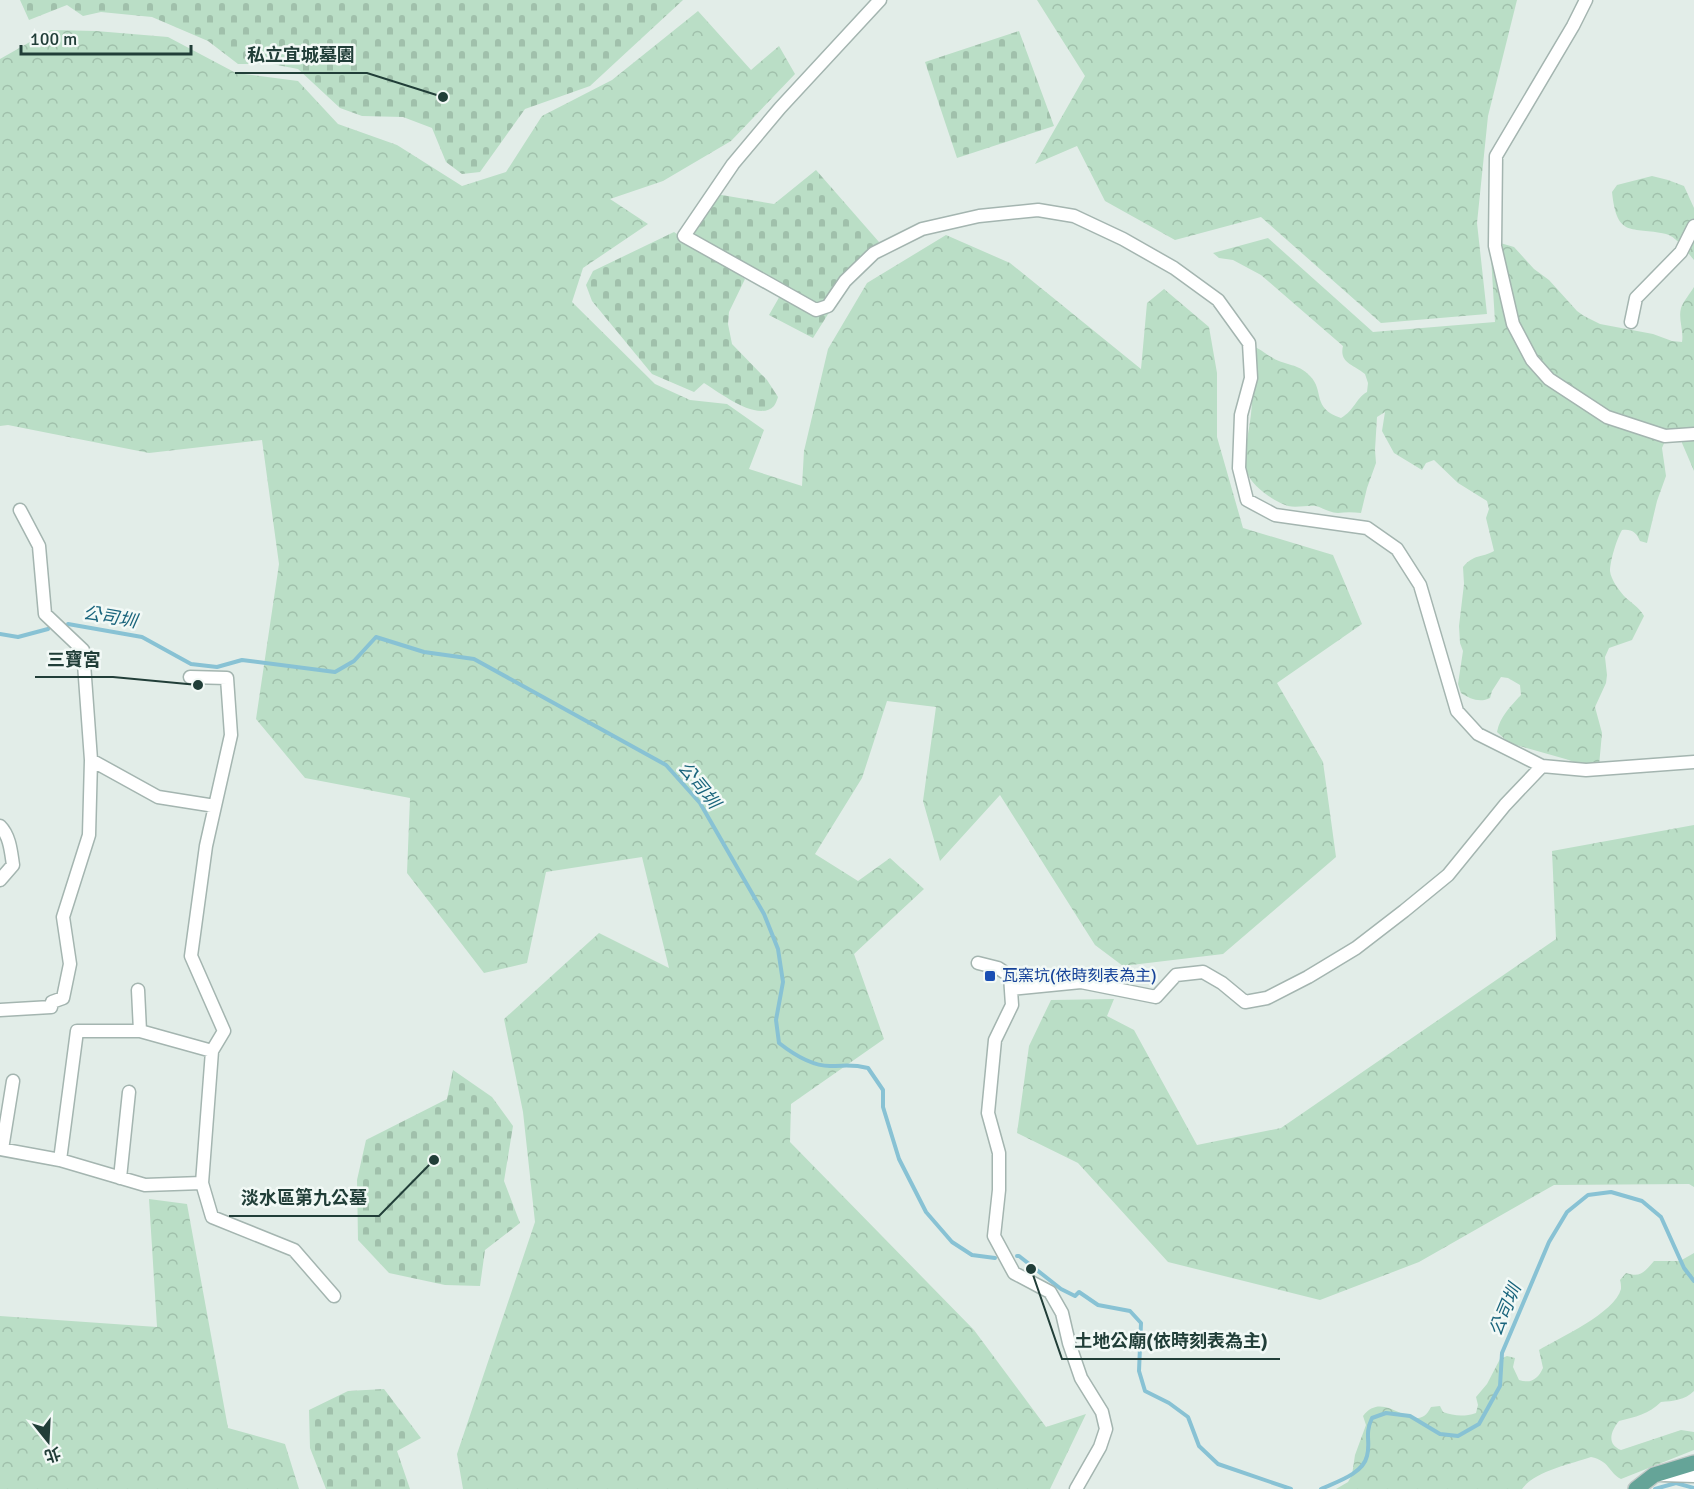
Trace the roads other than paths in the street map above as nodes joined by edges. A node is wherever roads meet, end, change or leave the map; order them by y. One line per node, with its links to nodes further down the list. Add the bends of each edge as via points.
1 (880, 0): 10 (street, via 766,124 684,236 816,310 828,306 845,281 874,252 922,229 979,216 1038,210 1074,216 1174,268 1218,300 1249,343 1251,378 1241,415 1239,468 1247,500 1275,515 1368,528 1397,549 1420,585 1457,711 1478,734)
2 (1586, 0): 5 (street, via 1496,156 1496,246 1513,324 1532,360 1550,379 1607,417 1665,436)
3 (1694, 226): 4 (street, via 1681,252 1636,298)
4 (1631, 322)
5 (1694, 434)
6 (20, 510): 8 (street, via 39,546 45,614 83,650)
7 (190, 677): 11 (street, via 227,678 231,735)
8 (91, 760): 11 (street, via 159,797); 17 (street, via 89,835 63,917 70,964 63,998 52,1002 51,1007)
9 (1694, 762): 10 (street, via 1586,770)
10 (1542, 766): 15 (street, via 1448,875 1356,948 1267,998 1245,1002 1203,972 1176,975 1156,997 1081,982)
11 (215, 806): 19 (street, via 190,956 224,1031)
12 (0, 826): 13 (street, via 10,846 13,865)
13 (0, 880)
14 (978, 963): 15 (street, via 1010,976)
15 (1011, 989): 30 (street, via 1012,1005 995,1040 988,1113 999,1153 994,1236 1014,1273 1050,1292 1062,1313 1081,1378 1102,1412 1106,1429 1100,1447)
16 (138, 990): 18 (street)
17 (0, 1010)
18 (140, 1031): 19 (street); 23 (street, via 77,1031)
19 (212, 1051): 25 (street)
20 (13, 1081): 22 (street)
21 (129, 1092): 24 (street)
22 (1, 1149): 23 (street)
23 (60, 1160): 24 (street)
24 (120, 1178): 25 (street, via 145,1185)
25 (202, 1183): 26 (street, via 212,1217 294,1250)
26 (334, 1296)
27 (1694, 1463): 28 (main road)
28 (1654, 1475): 29 (street); 31 (main road)
29 (1694, 1476)
30 (1076, 1489)
31 (1636, 1489)

